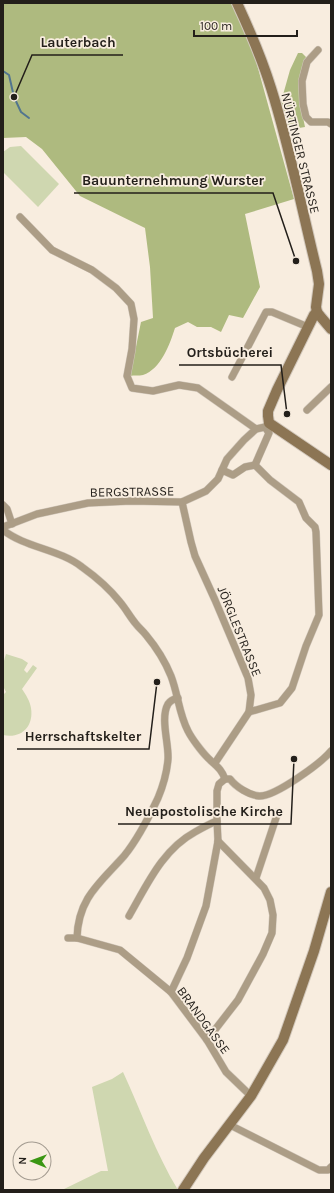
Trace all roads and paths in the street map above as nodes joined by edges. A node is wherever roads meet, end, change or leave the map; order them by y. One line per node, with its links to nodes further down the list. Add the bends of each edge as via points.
1 (238, 3): 5 (street, NÜRTINGER STRASSE, via 272,89 317,271)
2 (318, 50): 3 (street, via 307,62 302,81 303,104 306,117 311,122)
3 (331, 124)
4 (20, 217): 12 (street, via 52,250 92,270 116,288 131,304 134,319 127,376 132,388 153,391 179,385 198,388)
5 (317, 312): 6 (street, NÜRTINGER STRASSE); 7 (street)
6 (308, 327): 8 (street, via 272,312 266,312); 11 (street, NÜRTINGER STRASSE, via 274,396 268,411)
7 (331, 329)
8 (232, 377)
9 (331, 387): 10 (street)
10 (307, 410)
11 (267, 425): 12 (street); 13 (street, via 269,433); 14 (street)
12 (256, 429): 15 (street, BERGSTRASSE, via 226,459)
13 (255, 465): 15 (street, via 245,467 232,475); 21 (street, via 299,502 306,518 315,527 319,615 292,688 280,703)
14 (331, 465)
15 (222, 470): 16 (street, BERGSTRASSE, via 218,479 206,491)
16 (182, 502): 18 (street, BERGSTRASSE, via 88,503 37,514); 21 (street, JÖRGLESTRASSE, via 195,556 248,678 251,695)
17 (3, 505): 18 (street)
18 (12, 524): 19 (street, BERGSTRASSE)
19 (3, 528): 20 (street, via 8,534 25,542 65,556 106,586 162,657 171,674)
20 (178, 698): 23 (street, via 188,732); 32 (street, via 168,704 166,711 168,758 158,798 124,855 100,880 82,907)
21 (249, 712): 23 (street, JÖRGLESTRASSE)
22 (331, 751): 24 (street, via 325,759 268,794 252,794 233,784 230,779)
23 (215, 763): 24 (street)
24 (225, 779): 26 (street, via 219,784 217,791)
25 (278, 812): 28 (street)
26 (217, 821): 27 (street); 30 (street, via 193,832 171,850 156,869)
27 (218, 840): 28 (street); 33 (street, via 206,906 187,958)
28 (256, 878): 34 (street, via 270,900 273,915 272,933 238,1000)
29 (331, 892): 35 (street, via 314,951 283,1040)
30 (129, 916)
31 (68, 938): 32 (street, BRANDGASSE)
32 (77, 938): 33 (street, BRANDGASSE, via 120,950)
33 (171, 992): 34 (street, BRANDGASSE)
34 (207, 1040): 35 (street, BRANDGASSE, via 226,1072)
35 (251, 1096): 36 (street)
36 (230, 1125): 37 (street, via 319,1170 328,1170); 38 (street)
37 (331, 1167)
38 (183, 1190)

